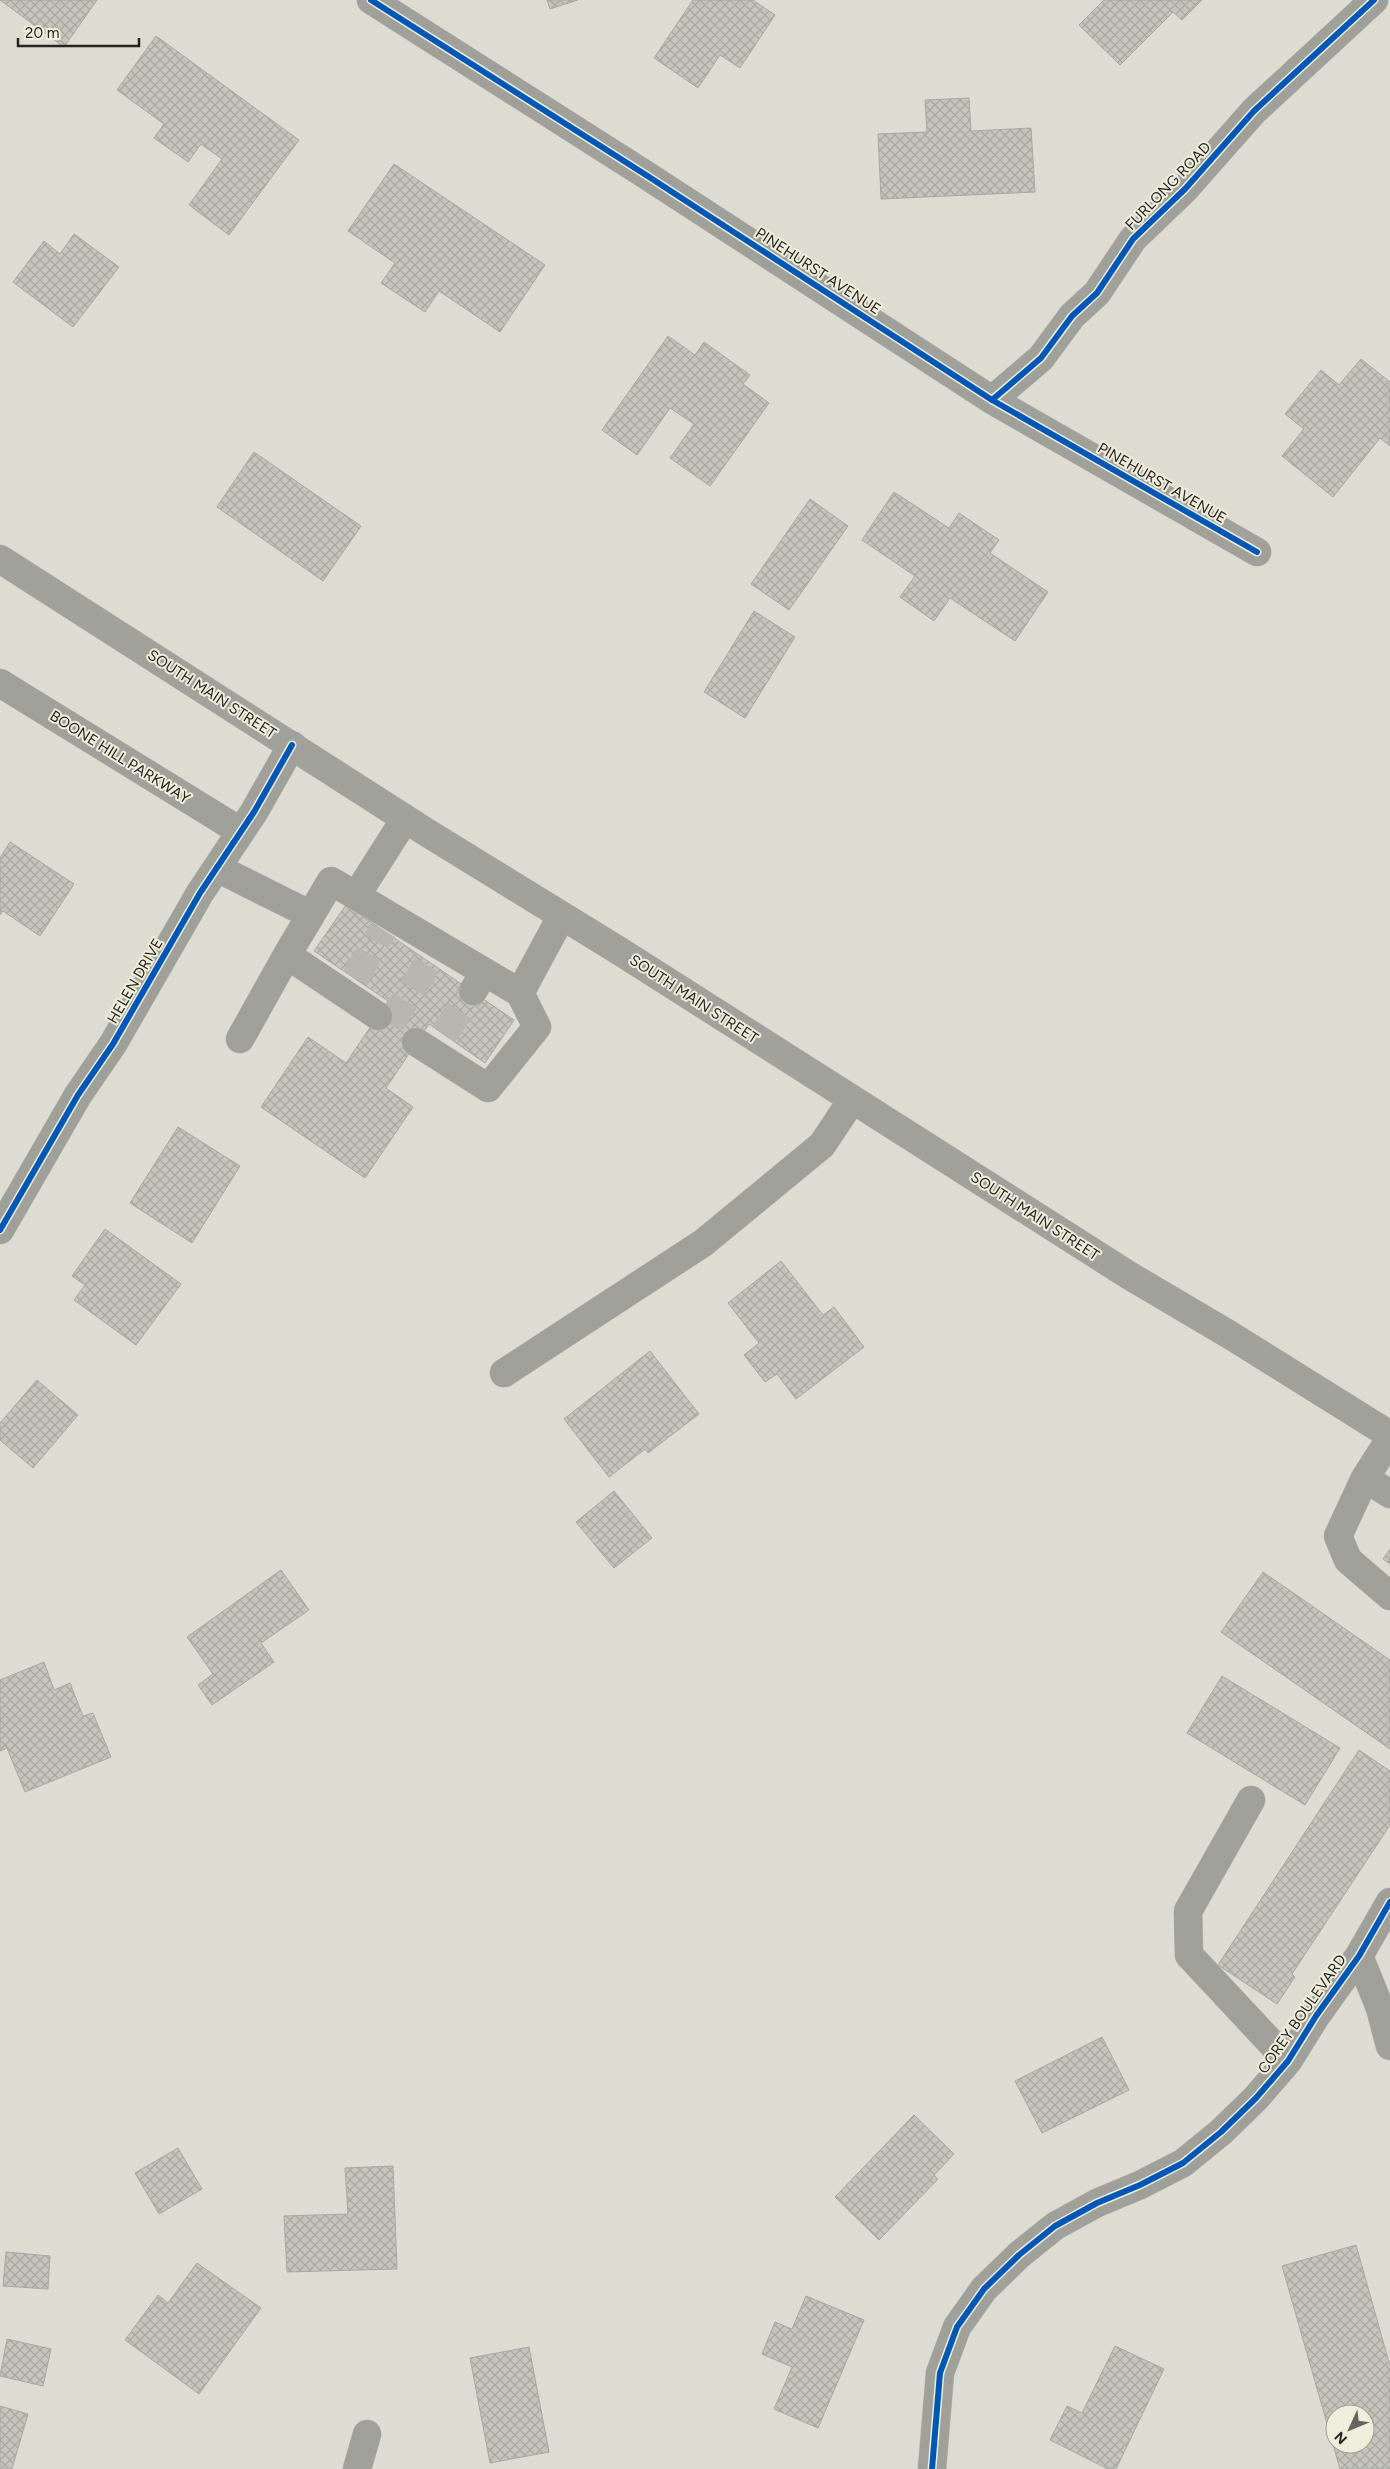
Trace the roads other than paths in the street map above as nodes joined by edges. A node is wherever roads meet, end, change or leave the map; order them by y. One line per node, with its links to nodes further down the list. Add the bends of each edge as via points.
1 (371, 0): 3 (street, PINEHURST AVENUE, via 646,174)
2 (1374, 0): 3 (street, FURLONG ROAD, via 1254,111 1184,189 1133,239 1097,292 1072,316 1041,358)
3 (992, 400): 4 (street, PINEHURST AVENUE)
4 (1257, 552)
5 (0, 559): 7 (main road, SOUTH MAIN STREET)
6 (0, 683): 9 (street, BOONE HILL PARKWAY)
7 (292, 745): 8 (main road, SOUTH MAIN STREET); 9 (street, HELEN DRIVE)
8 (405, 819): 11 (street); 13 (main road, SOUTH MAIN STREET)
9 (240, 831): 10 (street, HELEN DRIVE)
10 (217, 868): 12 (street); 20 (street, HELEN DRIVE, via 113,1044 78,1095)
11 (356, 896): 12 (street, via 331,881); 15 (street, via 387,923 479,982)
12 (311, 915): 14 (street)
13 (561, 917): 15 (street); 19 (main road, SOUTH MAIN STREET)
14 (287, 955): 16 (street, via 350,986); 17 (street)
15 (520, 993): 18 (street, via 537,1027 488,1088)
16 (378, 1016)
17 (240, 1039)
18 (431, 1043)
19 (852, 1100): 21 (street, via 822,1145 702,1243); 22 (main road, SOUTH MAIN STREET)
20 (0, 1230)
21 (504, 1373)
22 (1390, 1437): 23 (street)
23 (1365, 1478): 24 (street); 25 (street, via 1338,1536 1348,1560)
24 (1390, 1494)
25 (1390, 1596)
26 (1251, 1800): 30 (street, via 1188,1911 1190,1955)
27 (1390, 1902): 28 (street, COREY BOULEVARD)
28 (1359, 1956): 29 (street, via 1380,2008); 30 (street, COREY BOULEVARD)
29 (1390, 2046)
30 (1288, 2061): 33 (street, COREY BOULEVARD, via 1256,2098 1183,2163 1055,2226 984,2289 957,2327 940,2373)
31 (367, 2434): 32 (street)
32 (357, 2469)
33 (932, 2469)

